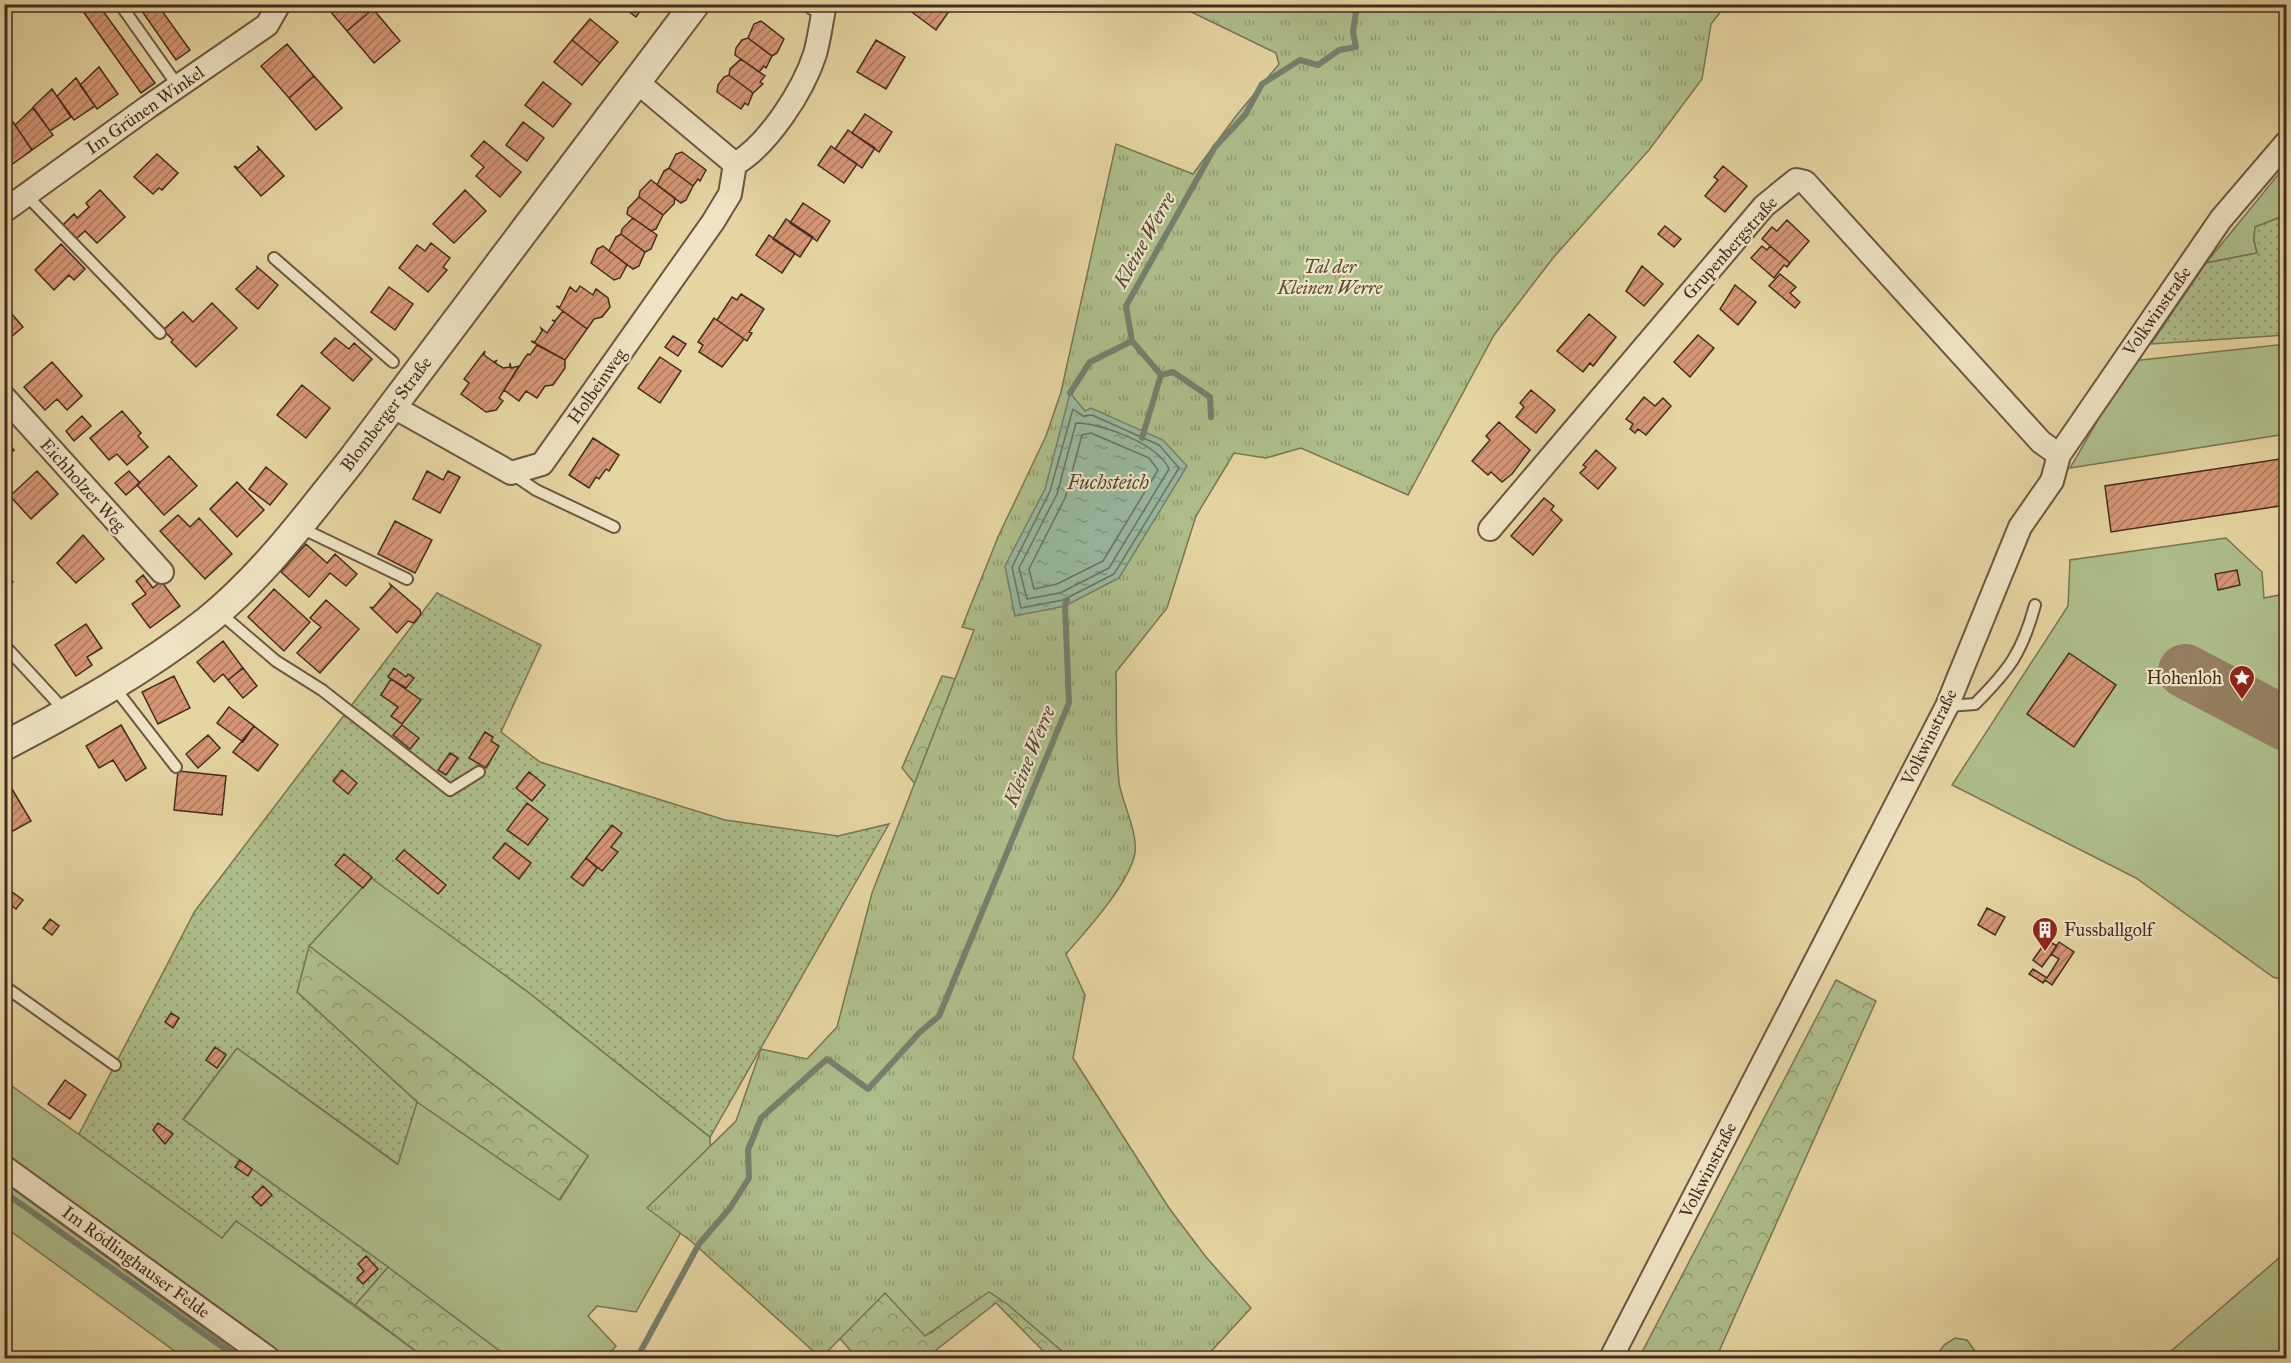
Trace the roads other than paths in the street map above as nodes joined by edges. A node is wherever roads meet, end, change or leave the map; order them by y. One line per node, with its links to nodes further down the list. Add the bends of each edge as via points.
1 (120, 4): 6 (lane)
2 (279, 4): 6 (street, Im Grünen Winkel, via 267,25)
3 (695, 4): 5 (street, Blomberger Straße)
4 (815, 4): 8 (street, via 824,9 815,54 802,83 764,141)
5 (636, 81): 8 (street); 15 (street, Blomberger Straße)
6 (178, 86): 9 (street, Im Grünen Winkel)
7 (2286, 143): 16 (street, Volkwinstraße, via 2222,219)
8 (735, 164): 17 (street, Holbeinweg, via 730,194 713,222 542,464)
9 (26, 195): 10 (street, Im Grünen Winkel); 12 (lane)
10 (4, 211)
11 (274, 258): 13 (lane)
12 (160, 333)
13 (393, 362)
14 (4, 397): 21 (street, Eichholzer Weg)
15 (392, 406): 17 (street); 18 (street, Blomberger Straße)
16 (2059, 455): 20 (street, Grupenbergstraße, via 2041,442 1805,182 1796,180 1764,206); 27 (street, Volkwinstraße, via 2052,481 2020,527)
17 (511, 473): 19 (lane, via 536,490)
18 (297, 527): 22 (lane); 24 (street, Blomberger Straße)
19 (614, 527)
20 (1490, 529)
21 (162, 572)
22 (407, 579)
23 (2035, 605): 27 (lane, via 2025,640 2002,677 1975,704)
24 (218, 611): 26 (street, Blomberger Straße); 31 (lane, via 276,661 322,690 450,790)
25 (4, 645): 28 (lane)
26 (112, 686): 28 (street, Blomberger Straße); 30 (lane)
27 (1947, 706): 36 (street, Volkwinstraße)
28 (67, 713): 29 (street, Blomberger Straße)
29 (5, 746)
30 (176, 767)
31 (479, 772)
32 (4, 986): 33 (lane)
33 (115, 1065)
34 (4, 1167): 35 (street, Im Rödlinghauser Felde)
35 (268, 1359)
36 (1611, 1359)

